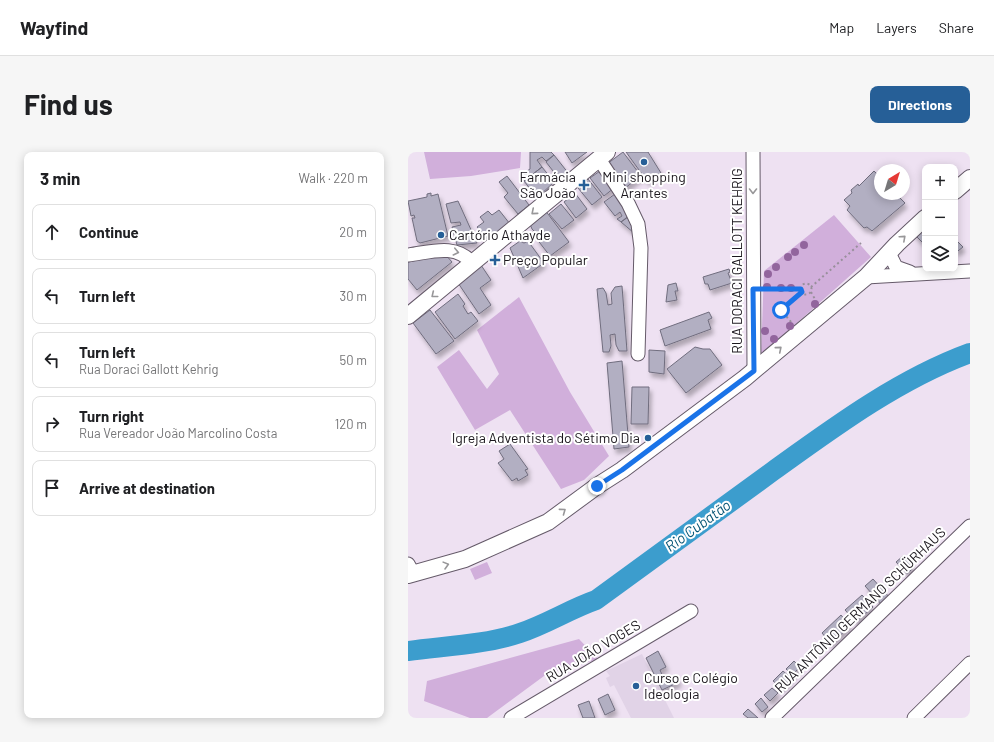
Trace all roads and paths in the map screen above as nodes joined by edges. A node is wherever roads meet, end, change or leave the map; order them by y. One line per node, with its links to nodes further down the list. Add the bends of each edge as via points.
1 (753, 152): 14 (street, RUA DORACI GALLOTT KEHRIG, one-way to 14)
2 (603, 155): 9 (main road, one-way to 9); 20 (street, via 634,214 640,235)
3 (970, 178): 4 (main road)
4 (958, 188)
5 (922, 221): 7 (main road, one-way to 5)
6 (861, 243): 13 (path)
7 (889, 253): 11 (street, via 896,267); 12 (main road)
8 (408, 255): 9 (street, one-way to 9, via 457,251)
9 (473, 263): 18 (main road, one-way to 18)
10 (970, 271): 11 (street)
11 (914, 274): 12 (street)
12 (866, 276): 21 (main road, one-way to 12)
13 (811, 287): 15 (path, via 804,284); 16 (path)
14 (753, 289): 15 (path); 21 (street, RUA DORACI GALLOTT KEHRIG)
15 (802, 291): 16 (path, via 806,294); 19 (path, via 781,310)
16 (811, 292): 17 (path)
17 (818, 305)
18 (408, 316)
19 (794, 326)
20 (638, 354)
21 (754, 371): 23 (main road, one-way to 21, via 464,559 548,522)
22 (970, 526): 27 (street, RUA ANTÔNIO GERMANO SCHÜRHAUS)
23 (410, 571)
24 (691, 611): 26 (street, RUA JOÃO VOGES)
25 (970, 663): 28 (street)
26 (511, 718)
27 (772, 718)
28 (914, 718)

